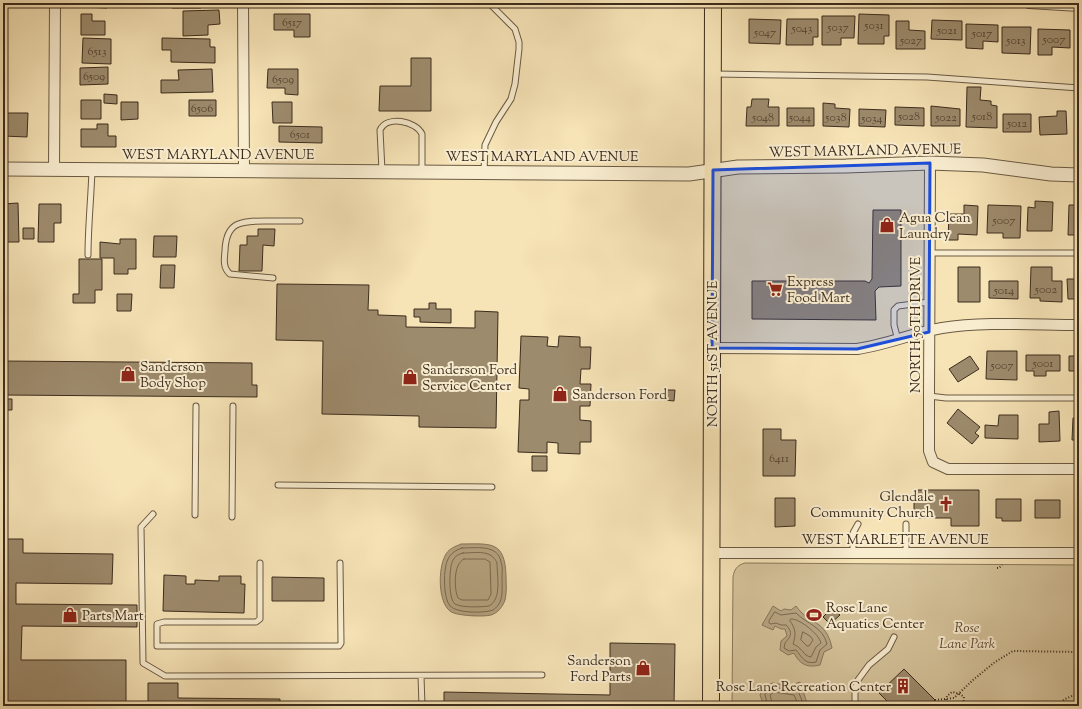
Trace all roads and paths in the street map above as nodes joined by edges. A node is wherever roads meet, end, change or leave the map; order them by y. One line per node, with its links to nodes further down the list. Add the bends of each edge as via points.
1 (55, 3): 11 (street)
2 (243, 3): 13 (street)
3 (489, 3): 17 (lane, via 515,29 519,49 511,99 485,145)
4 (713, 3): 7 (main road, NORTH 51ST AVENUE)
5 (1029, 3): 6 (street)
6 (1079, 6)
7 (713, 74): 8 (lane, via 927,77); 14 (main road, NORTH 51ST AVENUE)
8 (1079, 88)
9 (930, 163): 14 (street, WEST MARYLAND AVENUE, via 738,167); 18 (street, WEST MARYLAND AVENUE, via 983,165); 20 (street, NORTH 50TH DRIVE)
10 (3, 169): 11 (street, WEST MARYLAND AVENUE)
11 (54, 169): 12 (street, WEST MARYLAND AVENUE)
12 (92, 169): 13 (street, WEST MARYLAND AVENUE); 22 (lane)
13 (244, 169): 15 (street, WEST MARYLAND AVENUE)
14 (713, 170): 17 (street, WEST MARYLAND AVENUE, via 689,174); 28 (main road, NORTH 51ST AVENUE)
15 (382, 171): 16 (street, WEST MARYLAND AVENUE); 16 (lane, via 380,130 382,126 398,121 420,129)
16 (422, 172): 17 (street, WEST MARYLAND AVENUE)
17 (484, 172)
18 (1079, 175)
19 (300, 221): 23 (lane, via 245,221 230,230 225,242 226,271 230,274)
20 (929, 252): 21 (lane); 24 (street, NORTH 50TH DRIVE)
21 (1079, 253)
22 (88, 255)
23 (273, 278)
24 (928, 302): 26 (street, NORTH 50TH DRIVE); 27 (lane, via 898,306 894,310)
25 (1079, 325): 26 (street, via 979,325 942,328)
26 (928, 332): 27 (street); 29 (street, NORTH 50TH DRIVE)
27 (898, 340): 28 (street, via 857,349)
28 (712, 348): 41 (main road, NORTH 51ST AVENUE)
29 (928, 396): 30 (lane); 33 (street, NORTH 50TH DRIVE, via 929,451 933,462 948,469)
30 (1079, 398)
31 (196, 406): 37 (lane)
32 (234, 406): 38 (lane)
33 (1079, 469)
34 (278, 485): 35 (lane)
35 (492, 487)
36 (153, 514): 49 (lane, via 141,527 143,663 165,676)
37 (195, 516)
38 (232, 517)
39 (858, 524): 42 (lane, via 854,532)
40 (906, 524): 43 (lane)
41 (712, 553): 42 (street, WEST MARLETTE AVENUE); 56 (main road, NORTH 51ST AVENUE)
42 (853, 553): 43 (street, WEST MARLETTE AVENUE)
43 (906, 553): 44 (street, WEST MARLETTE AVENUE)
44 (1079, 553)
45 (260, 563): 46 (lane, via 260,619 256,622 164,622 157,624 157,646 339,646)
46 (340, 563)
47 (894, 637): 57 (lane, via 888,649 869,665 860,677 855,688)
48 (1079, 652): 51 (path, via 1013,651 995,662)
49 (421, 676): 50 (lane); 55 (lane)
50 (542, 676)
51 (960, 694): 53 (path, via 954,698); 53 (path, via 952,692); 59 (path, via 964,697)
52 (1079, 694): 60 (path, via 1065,699)
53 (946, 698): 54 (path); 58 (path)
54 (935, 700)
55 (422, 706)
56 (711, 706)
57 (855, 706)
58 (945, 706)
59 (963, 706)
60 (1056, 706)

